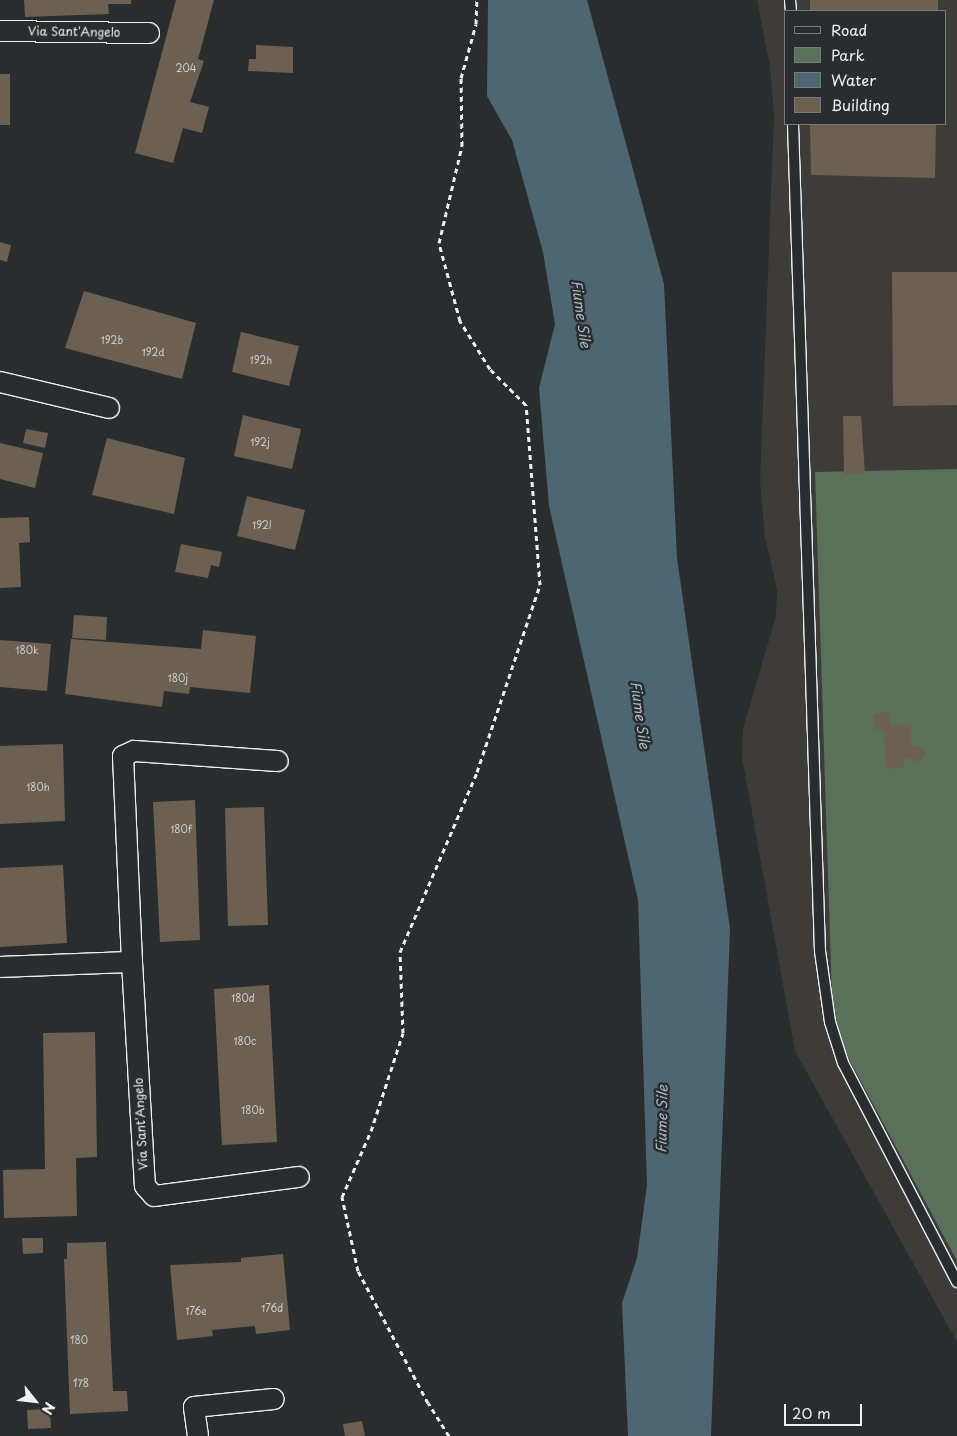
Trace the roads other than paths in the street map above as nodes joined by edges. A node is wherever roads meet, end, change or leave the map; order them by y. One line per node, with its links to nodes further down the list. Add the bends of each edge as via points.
1 (0, 31): 2 (street, Via Sant'Angelo)
2 (148, 33)
3 (793, 125): 10 (lane, via 822,968 830,1022 843,1064)
4 (0, 382): 5 (street)
5 (109, 408)
6 (278, 761): 7 (street, Via Sant'Angelo, via 134,751 123,756)
7 (132, 962): 8 (street); 9 (street, Via Sant'Angelo, via 145,1186 154,1196)
8 (0, 967)
9 (298, 1177)
10 (957, 1282)
11 (274, 1399): 12 (street, via 194,1407)
12 (198, 1436)

